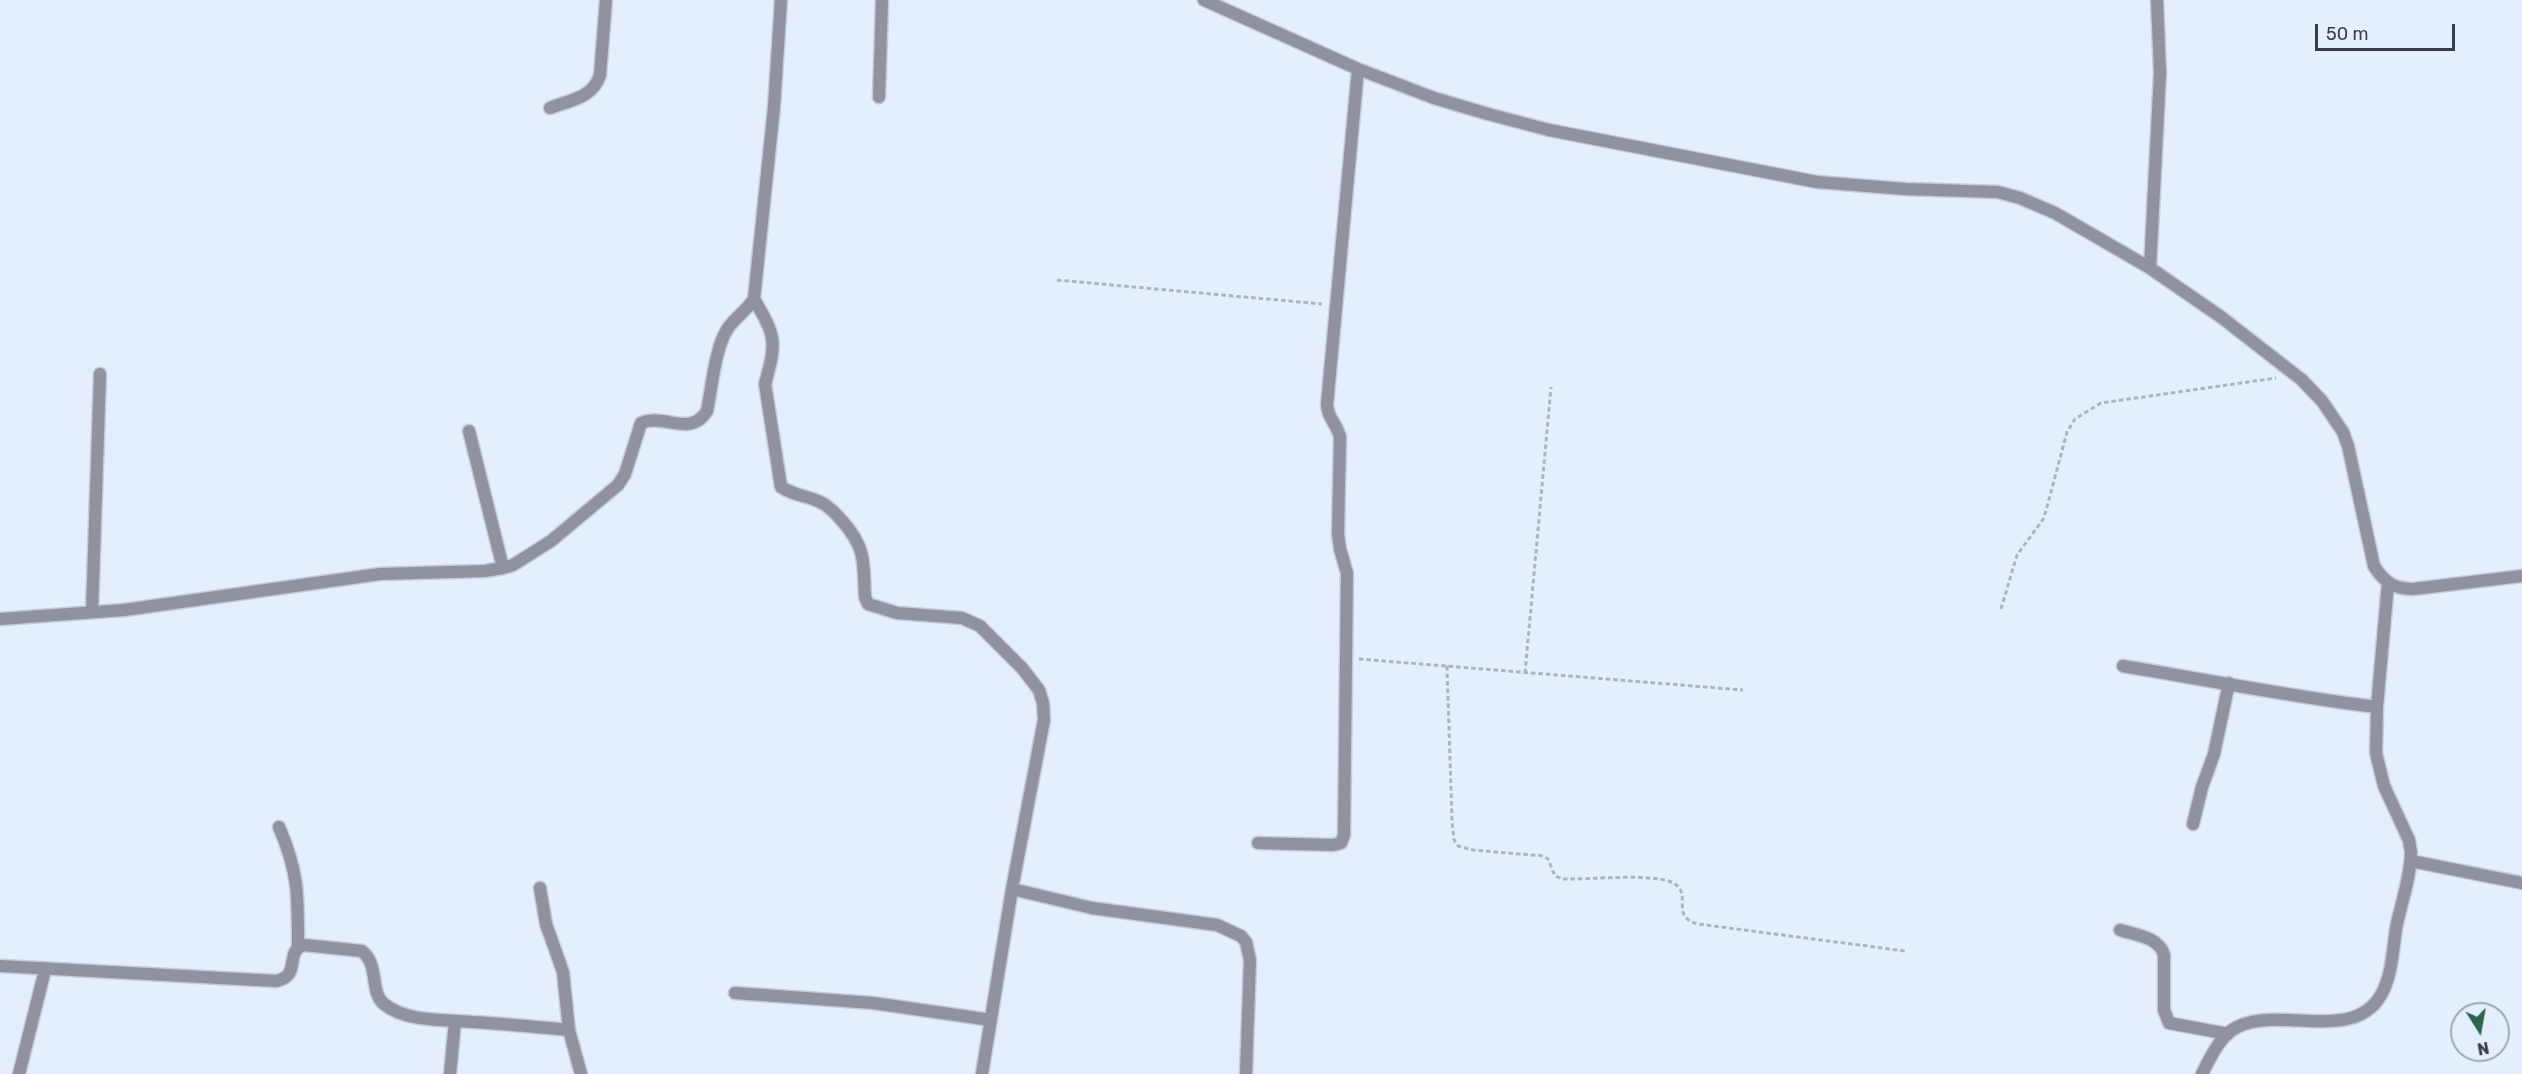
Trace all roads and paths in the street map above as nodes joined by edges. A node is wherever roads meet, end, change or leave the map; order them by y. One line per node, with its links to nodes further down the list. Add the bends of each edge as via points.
1 (606, 0): 8 (street, via 597,85 586,94)
2 (781, 0): 11 (street, via 774,107)
3 (882, 0): 7 (street)
4 (1204, 0): 6 (street)
5 (2157, 0): 9 (street, via 2160,73)
6 (1358, 69): 9 (street, via 1434,98 1550,130 1779,175 1905,189 1998,192 2055,213); 12 (street)
7 (879, 97)
8 (550, 108)
9 (2150, 268): 14 (street)
10 (1057, 280): 12 (path)
11 (753, 299): 17 (street, via 728,329 721,345 701,420 693,424 649,420 641,423 618,485 551,541); 36 (street, via 773,334 765,384 782,487 824,503 858,539 868,604 897,613 962,618 980,626 1039,690 1044,720)
12 (1335, 306): 23 (street, via 1327,405 1328,417 1340,437 1338,534 1347,573)
13 (100, 374): 21 (street)
14 (2296, 375): 19 (street, via 2322,400 2343,432 2374,566); 20 (path, via 2101,403 2075,419 2067,432 2044,518 2017,555)
15 (1551, 387): 26 (path)
16 (469, 431): 17 (street)
17 (503, 568): 21 (street, via 380,574)
18 (2522, 576): 19 (street, via 2401,589)
19 (2388, 583): 29 (street)
20 (2001, 609)
21 (92, 612): 22 (street)
22 (0, 619)
23 (1347, 658): 24 (path); 32 (street, via 1343,841 1333,845)
24 (1447, 666): 26 (path); 39 (path, via 1452,821 1458,846 1543,856 1555,876 1563,879 1654,878 1673,882 1681,891 1684,917 1689,921)
25 (2123, 666): 27 (street)
26 (1525, 673): 28 (path)
27 (2229, 683): 29 (street, via 2306,699); 30 (street, via 2214,754)
28 (1743, 690)
29 (2377, 707): 33 (street, via 2378,768 2409,840)
30 (2193, 824)
31 (279, 827): 38 (street, via 294,866)
32 (1258, 843)
33 (2411, 861): 34 (street); 46 (street, via 2388,976 2377,1001 2350,1018 2258,1021)
34 (2522, 882)
35 (540, 888): 45 (street, via 546,924 563,972)
36 (1012, 889): 43 (street); 51 (street, via 1092,908 1217,925 1241,936 1250,960)
37 (2120, 930): 46 (street, via 2162,947 2164,1010 2169,1023)
38 (298, 946): 41 (street, via 291,973 285,980 276,981); 44 (street, via 362,951 372,965 378,996 384,1004 408,1015)
39 (1905, 951)
40 (0, 966): 41 (street)
41 (45, 970): 47 (street)
42 (735, 993): 43 (street, via 873,1003)
43 (991, 1020): 50 (street)
44 (455, 1021): 45 (street); 48 (street)
45 (569, 1030): 49 (street)
46 (2228, 1034): 52 (street)
47 (19, 1074)
48 (450, 1074)
49 (581, 1074)
50 (982, 1074)
51 (1246, 1074)
52 (2202, 1074)

